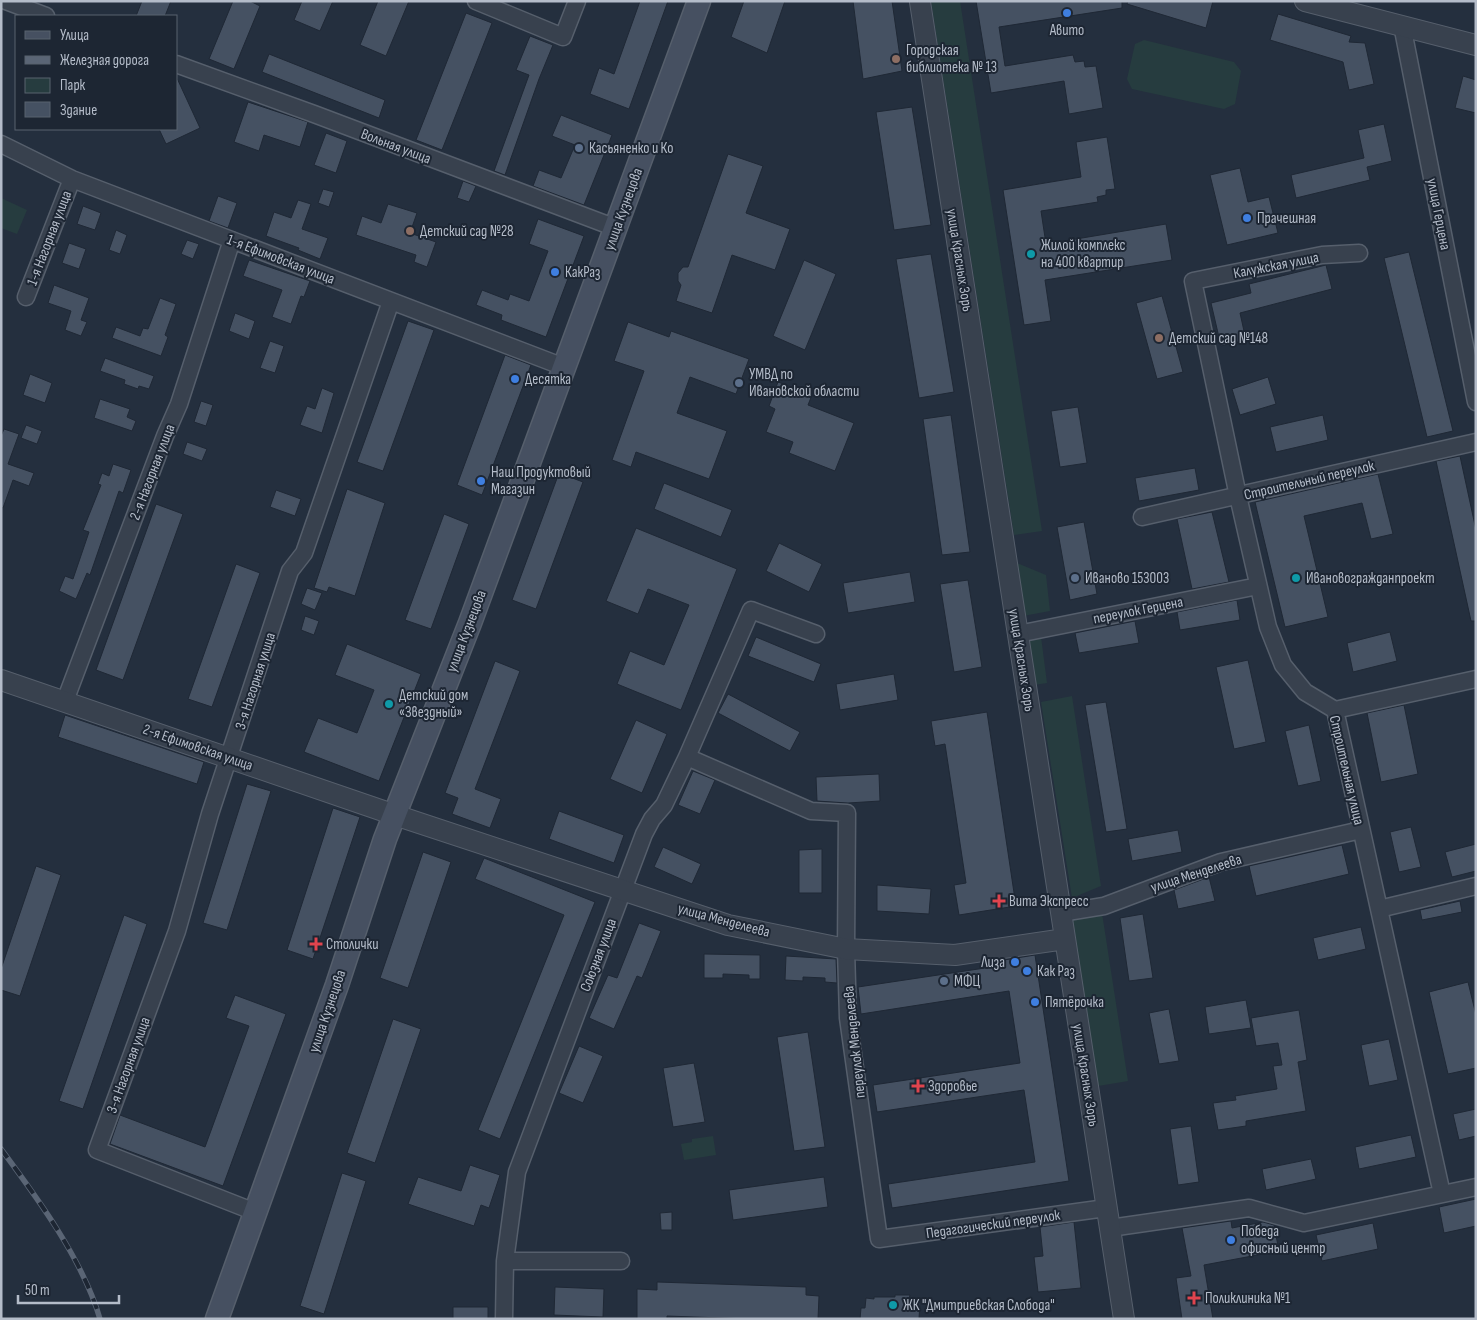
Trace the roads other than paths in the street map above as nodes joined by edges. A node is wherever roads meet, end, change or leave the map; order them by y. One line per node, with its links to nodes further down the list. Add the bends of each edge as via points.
1 (6, 1): 7 (street)
2 (476, 1): 3 (street, via 562,37)
3 (577, 1)
4 (699, 1): 13 (main road, улица Кузнецова)
5 (920, 1): 26 (street, улица Красных Зорь)
6 (1305, 1): 8 (street)
7 (43, 15)
8 (1402, 25): 9 (street); 20 (street, улица Герцена)
9 (1476, 45)
10 (178, 65): 13 (street, Вольная улица)
11 (1, 144): 12 (street, 1-я Ефимовская улица)
12 (72, 179): 14 (street, 1-я Ефимовская улица); 17 (street, 1-я Нагорная улица)
13 (616, 228): 19 (main road, улица Кузнецова)
14 (232, 240): 18 (street, 1-я Ефимовская улица); 29 (street, 2-я Нагорная улица, via 179,404)
15 (1358, 253): 16 (street, Калужская улица, via 1322,255)
16 (1193, 281): 22 (street, Строительная улица)
17 (26, 297)
18 (391, 301): 19 (street, 1-я Ефимовская улица); 32 (street, 3-я Нагорная улица, via 304,553 290,571)
19 (564, 367): 33 (main road, улица Кузнецова, via 464,639)
20 (1476, 402)
21 (1476, 442): 22 (street, Строительный переулок)
22 (1238, 496): 23 (street, Строительный переулок); 24 (street, Строительная улица)
23 (1142, 517)
24 (1258, 586): 26 (street, переулок Герцена); 30 (street, Строительная улица, via 1268,627 1283,665 1305,692)
25 (816, 634): 31 (street, Союзная улица, via 751,610)
26 (1018, 634): 38 (street, улица Красных Зорь)
27 (1476, 679): 30 (street)
28 (1, 680): 29 (street, 2-я Ефимовская улица)
29 (65, 701): 32 (street, 2-я Ефимовская улица)
30 (1334, 710): 34 (street, Строительная улица)
31 (687, 757): 36 (street, Союзная улица, via 664,805 644,834); 40 (street, переулок Менделеева, via 811,811 847,813)
32 (230, 758): 33 (street, 2-я Ефимовская улица); 43 (street, 3-я Нагорная улица, via 177,931 97,1150)
33 (395, 814): 36 (street, улица Менделеева); 43 (main road, улица Кузнецова)
34 (1361, 830): 37 (street, Строительная улица); 38 (street, улица Менделеева, via 1220,862 1104,906)
35 (1476, 886): 37 (street)
36 (622, 890): 40 (street, улица Менделеева, via 728,925); 46 (street, Союзная улица, via 516,1172)
37 (1379, 909): 42 (street, Строительная улица)
38 (1060, 913): 39 (street, улица Красных Зорь)
39 (1064, 939): 40 (street, улица Менделеева, via 955,955); 44 (street, улица Красных Зорь)
40 (846, 948): 45 (street, переулок Менделеева, via 848,1018)
41 (1476, 1187): 42 (street, Педагогический переулок)
42 (1442, 1194): 44 (street, Педагогический переулок, via 1304,1223 1249,1208)
43 (255, 1212): 48 (main road, улица Кузнецова)
44 (1108, 1218): 45 (street, Педагогический переулок); 50 (street, улица Красных Зорь)
45 (879, 1239)
46 (505, 1261): 47 (street); 49 (street, Союзная улица)
47 (621, 1262)
48 (217, 1319)
49 (504, 1319)
50 (1124, 1319)

